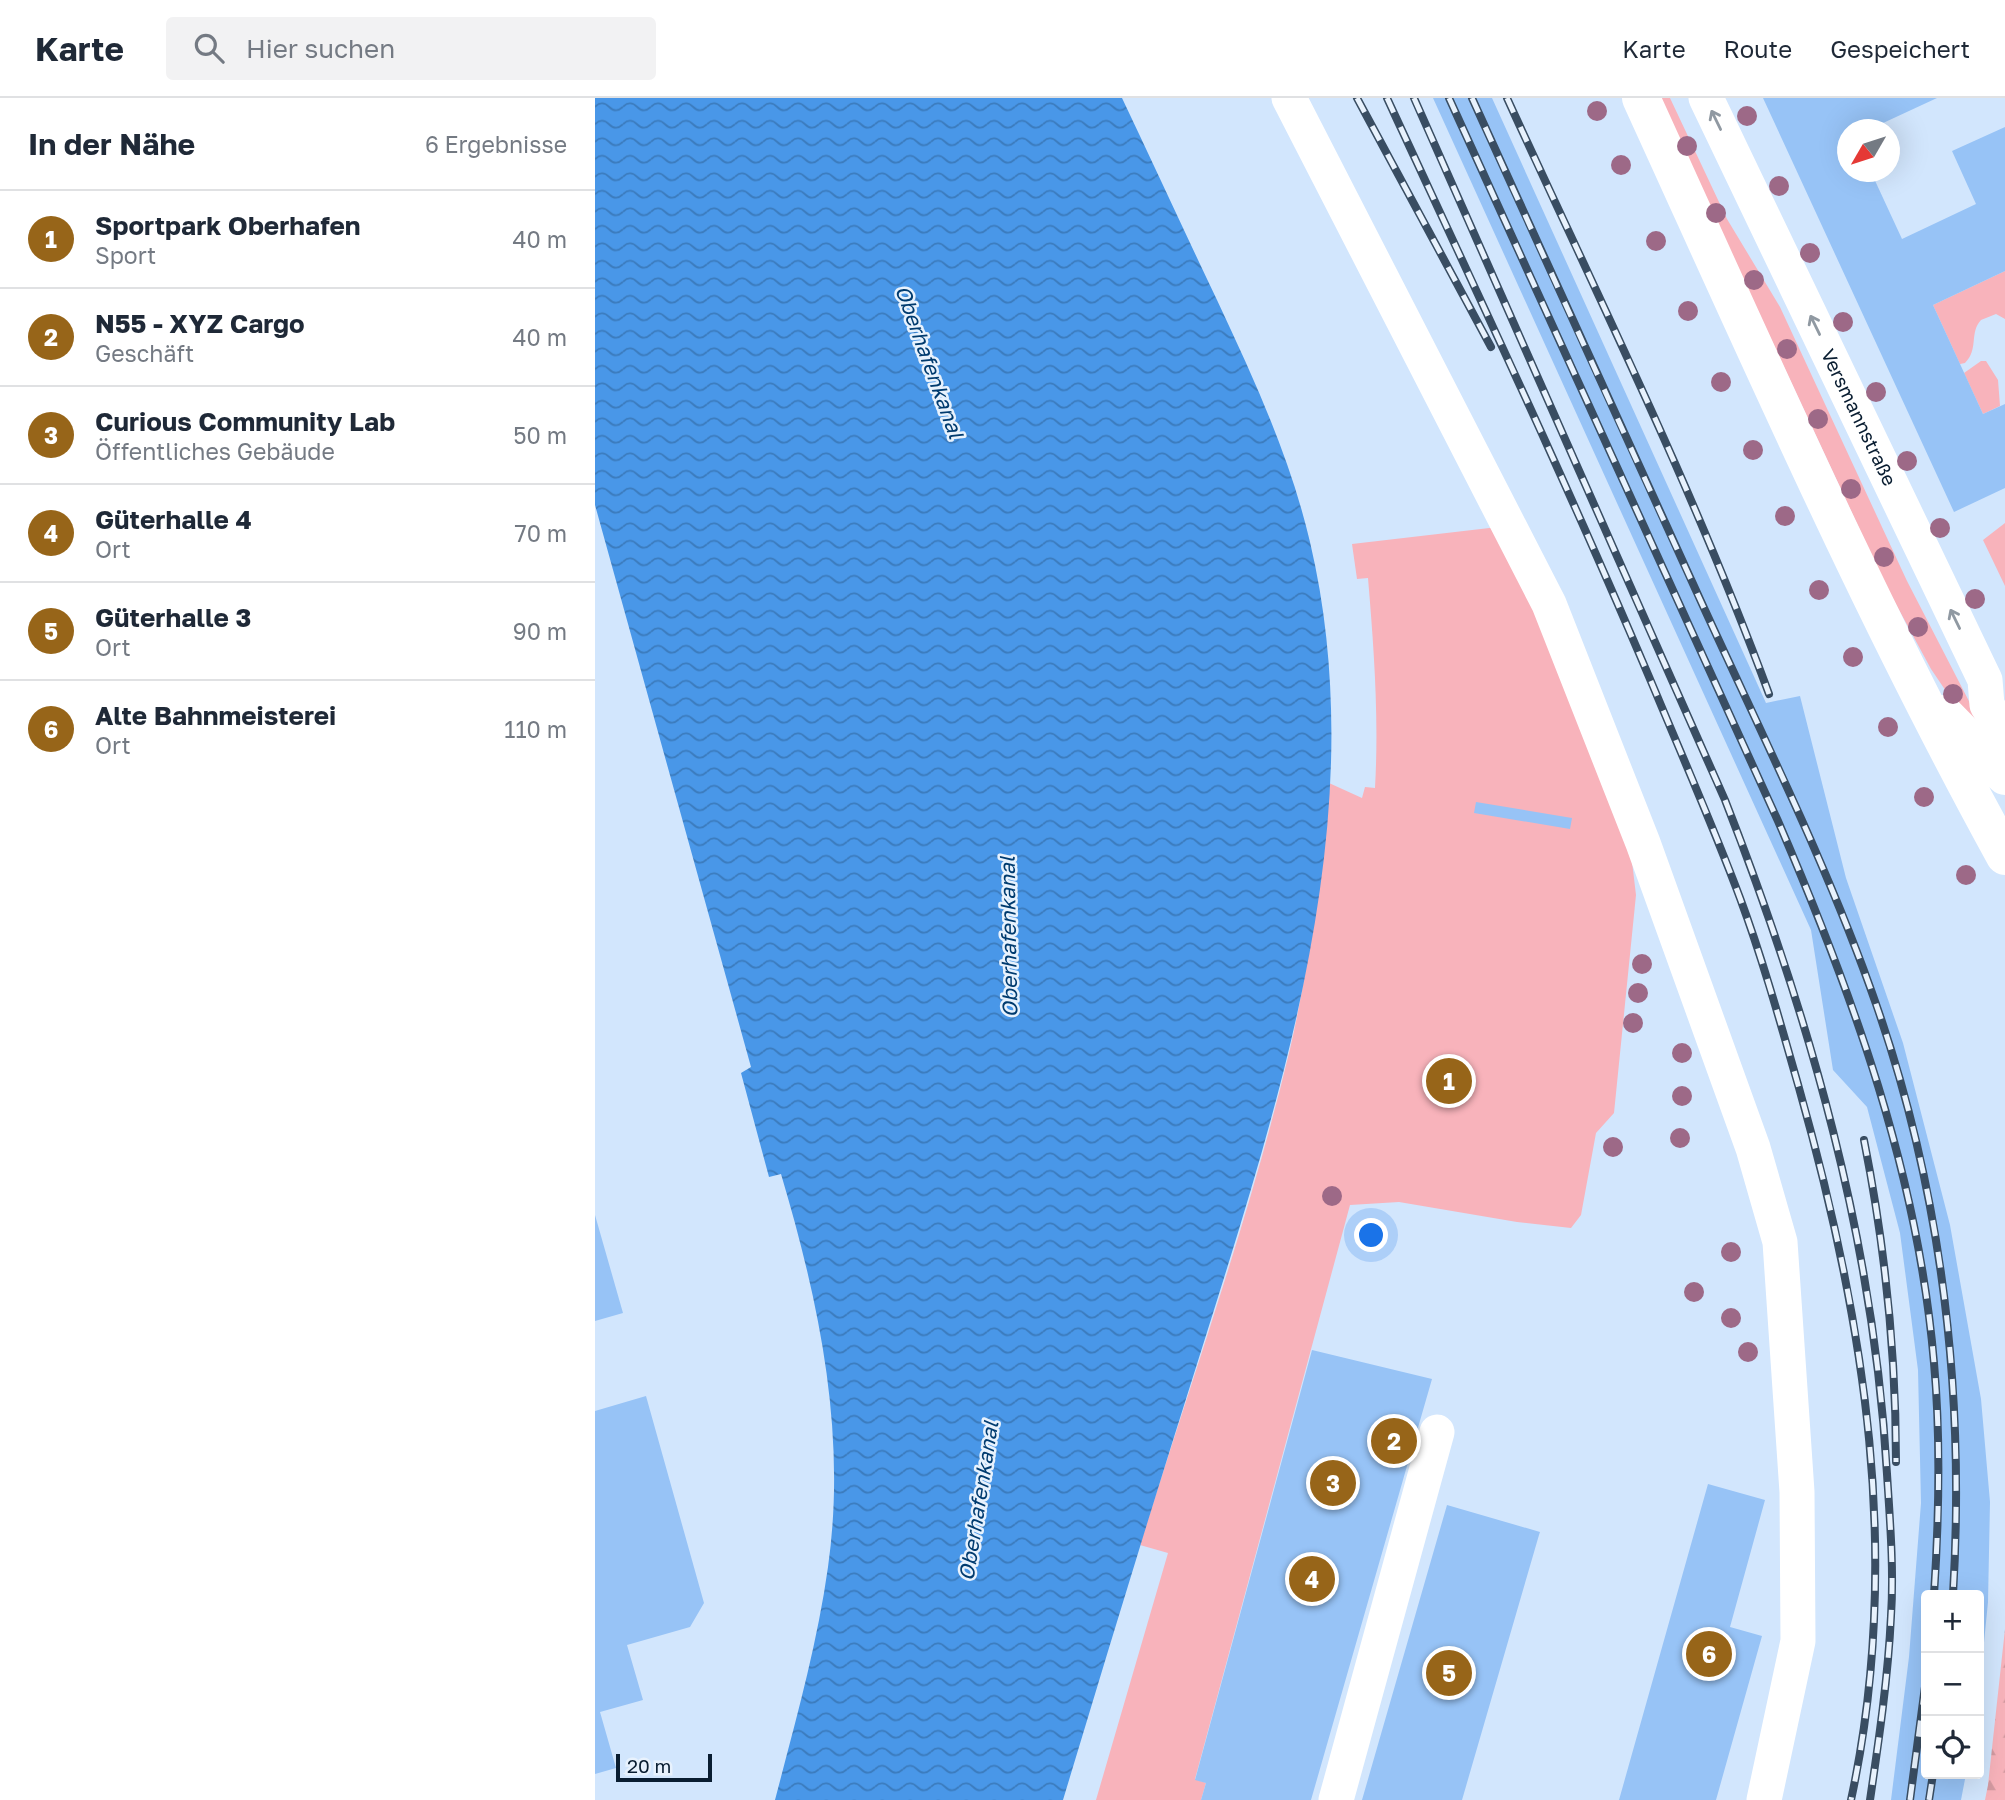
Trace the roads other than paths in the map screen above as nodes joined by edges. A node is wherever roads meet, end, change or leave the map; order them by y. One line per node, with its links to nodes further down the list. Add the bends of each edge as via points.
1 (1289, 98): 10 (lane, via 1566,643 1643,843 1769,1202 1780,1242 1797,1492 1798,1641)
2 (1641, 98): 4 (main road, via 1808,463)
3 (1706, 98): 5 (lane, Versmannstraße, one-way to 3, via 1987,705 1985,680)
4 (1906, 662): 6 (main road, via 1959,732); 7 (main road)
5 (2005, 735)
6 (2005, 776)
7 (2005, 856)
8 (1437, 1432): 9 (lane)
9 (1336, 1800)
10 (1764, 1800)

